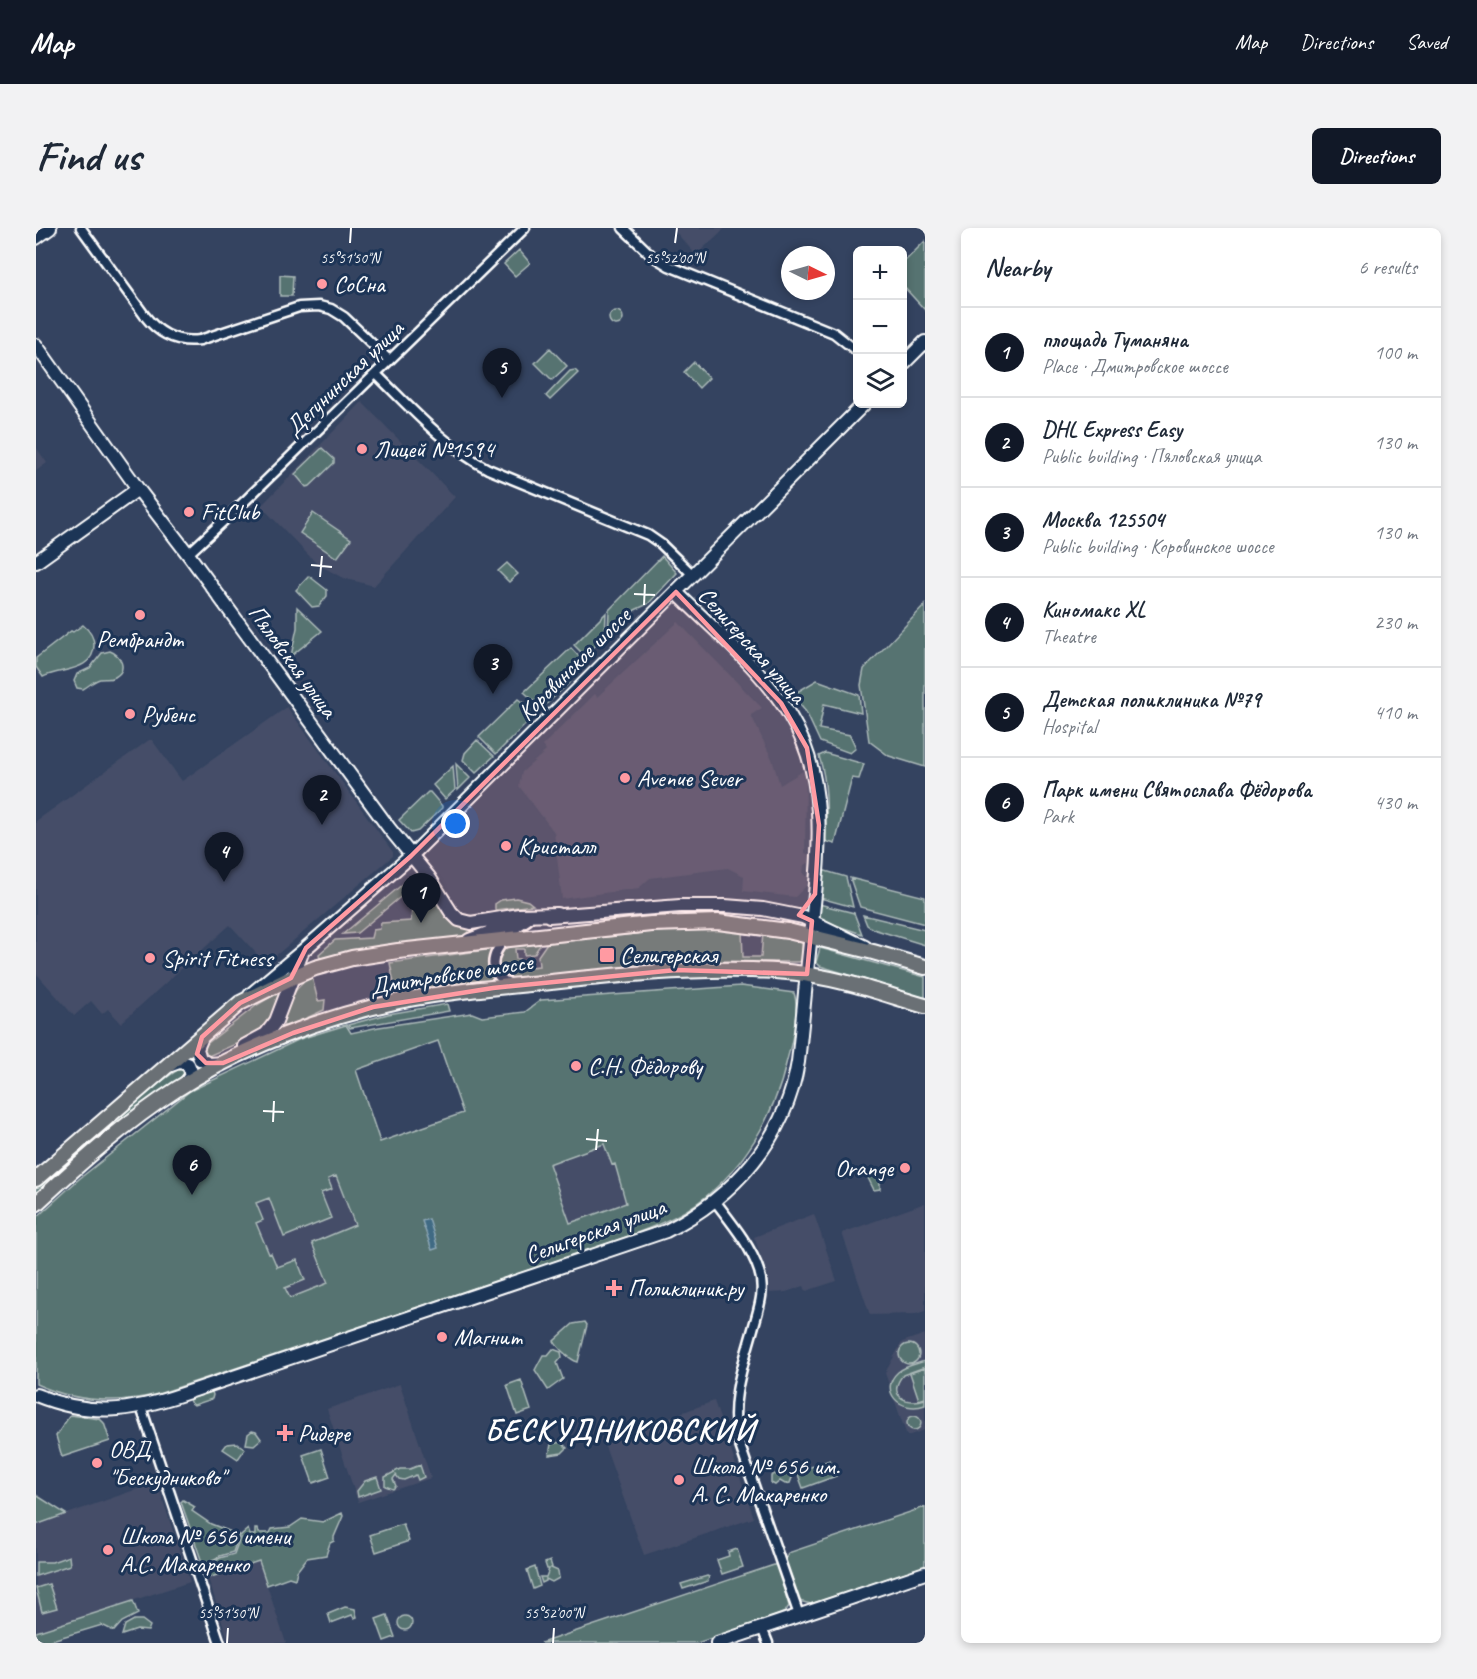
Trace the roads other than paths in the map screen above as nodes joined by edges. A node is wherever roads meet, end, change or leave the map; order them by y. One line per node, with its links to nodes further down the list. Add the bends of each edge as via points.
1 (50, 228): 5 (street)
2 (81, 228): 9 (street, via 145,316 172,338 200,340 299,307 319,306 337,311)
3 (525, 228): 9 (street, Дегунинская улица)
4 (623, 228): 8 (street, via 669,266 834,333)
5 (36, 238)
6 (925, 342): 10 (street)
7 (36, 345): 13 (street, Пяловская улица)
8 (853, 347)
9 (389, 360): 11 (street, Дегунинская улица)
10 (907, 361)
11 (375, 374): 14 (street, Дегунинская улица); 16 (street, via 465,456 648,535)
12 (860, 408): 16 (street, Коровинское шоссе)
13 (138, 489): 14 (street, Пяловская улица); 15 (street)
14 (188, 554): 18 (street, Пяловская улица)
15 (36, 562)
16 (693, 575): 17 (street, Коровинское шоссе)
17 (676, 592): 18 (street, Коровинское шоссе); 19 (street, Селигерская улица, via 755,671 782,703 801,736 813,770 819,810)
18 (411, 856): 21 (street, Пяловская улица, via 451,912 464,922); 27 (street, Коровинское шоссе)
19 (815, 894): 20 (street, via 805,906); 23 (street, Селигерская улица)
20 (788, 913): 21 (street, via 680,906); 23 (street)
21 (557, 914): 22 (street)
22 (528, 920): 25 (street); 26 (street)
23 (812, 921): 24 (street, Селигерская улица); 28 (street)
24 (810, 937): 25 (main road, Дмитровское шоссе, via 761,926 680,921); 28 (main road, Дмитровское шоссе); 30 (street, Селигерская улица)
25 (502, 940): 26 (main road, Дмитровское шоссе); 32 (street, via 495,957 496,971 506,982)
26 (451, 946): 31 (main road, Дмитровское шоссе, via 352,958)
27 (306, 948): 31 (street, Коровинское шоссе); 33 (street, Коровинское шоссе)
28 (873, 952): 29 (main road, Дмитровское шоссе)
29 (925, 967)
30 (807, 974): 32 (main road, Дмитровское шоссе, via 676,970); 34 (main road, Дмитровское шоссе); 40 (street, Селигерская улица, via 796,1076 784,1112 759,1155)
31 (291, 978): 33 (main road, Дмитровское шоссе); 36 (street, Дмитровское шоссе, via 272,1028)
32 (520, 985): 36 (main road, Дмитровское шоссе, via 373,1007 293,1033)
33 (240, 1003): 35 (main road, Дмитровское шоссе)
34 (925, 1006)
35 (202, 1037): 36 (street, via 197,1054 201,1061); 37 (main road, Дмитровское шоссе)
36 (217, 1064): 38 (main road, Дмитровское шоссе)
37 (165, 1067): 38 (street, via 176,1062 188,1064 192,1074); 39 (main road, Дмитровское шоссе)
38 (184, 1085): 41 (main road, Дмитровское шоссе, via 93,1152)
39 (36, 1179)
40 (715, 1201): 43 (street, Селигерская улица, via 651,1237); 45 (street, via 751,1254 760,1277 762,1296 738,1381 735,1426)
41 (36, 1204)
42 (36, 1395): 43 (street, Селигерская улица, via 85,1408)
43 (141, 1407): 47 (street)
44 (925, 1573): 45 (street)
45 (799, 1615): 46 (street)
46 (762, 1628): 48 (street); 49 (street)
47 (220, 1643)
48 (717, 1643)
49 (768, 1643)

